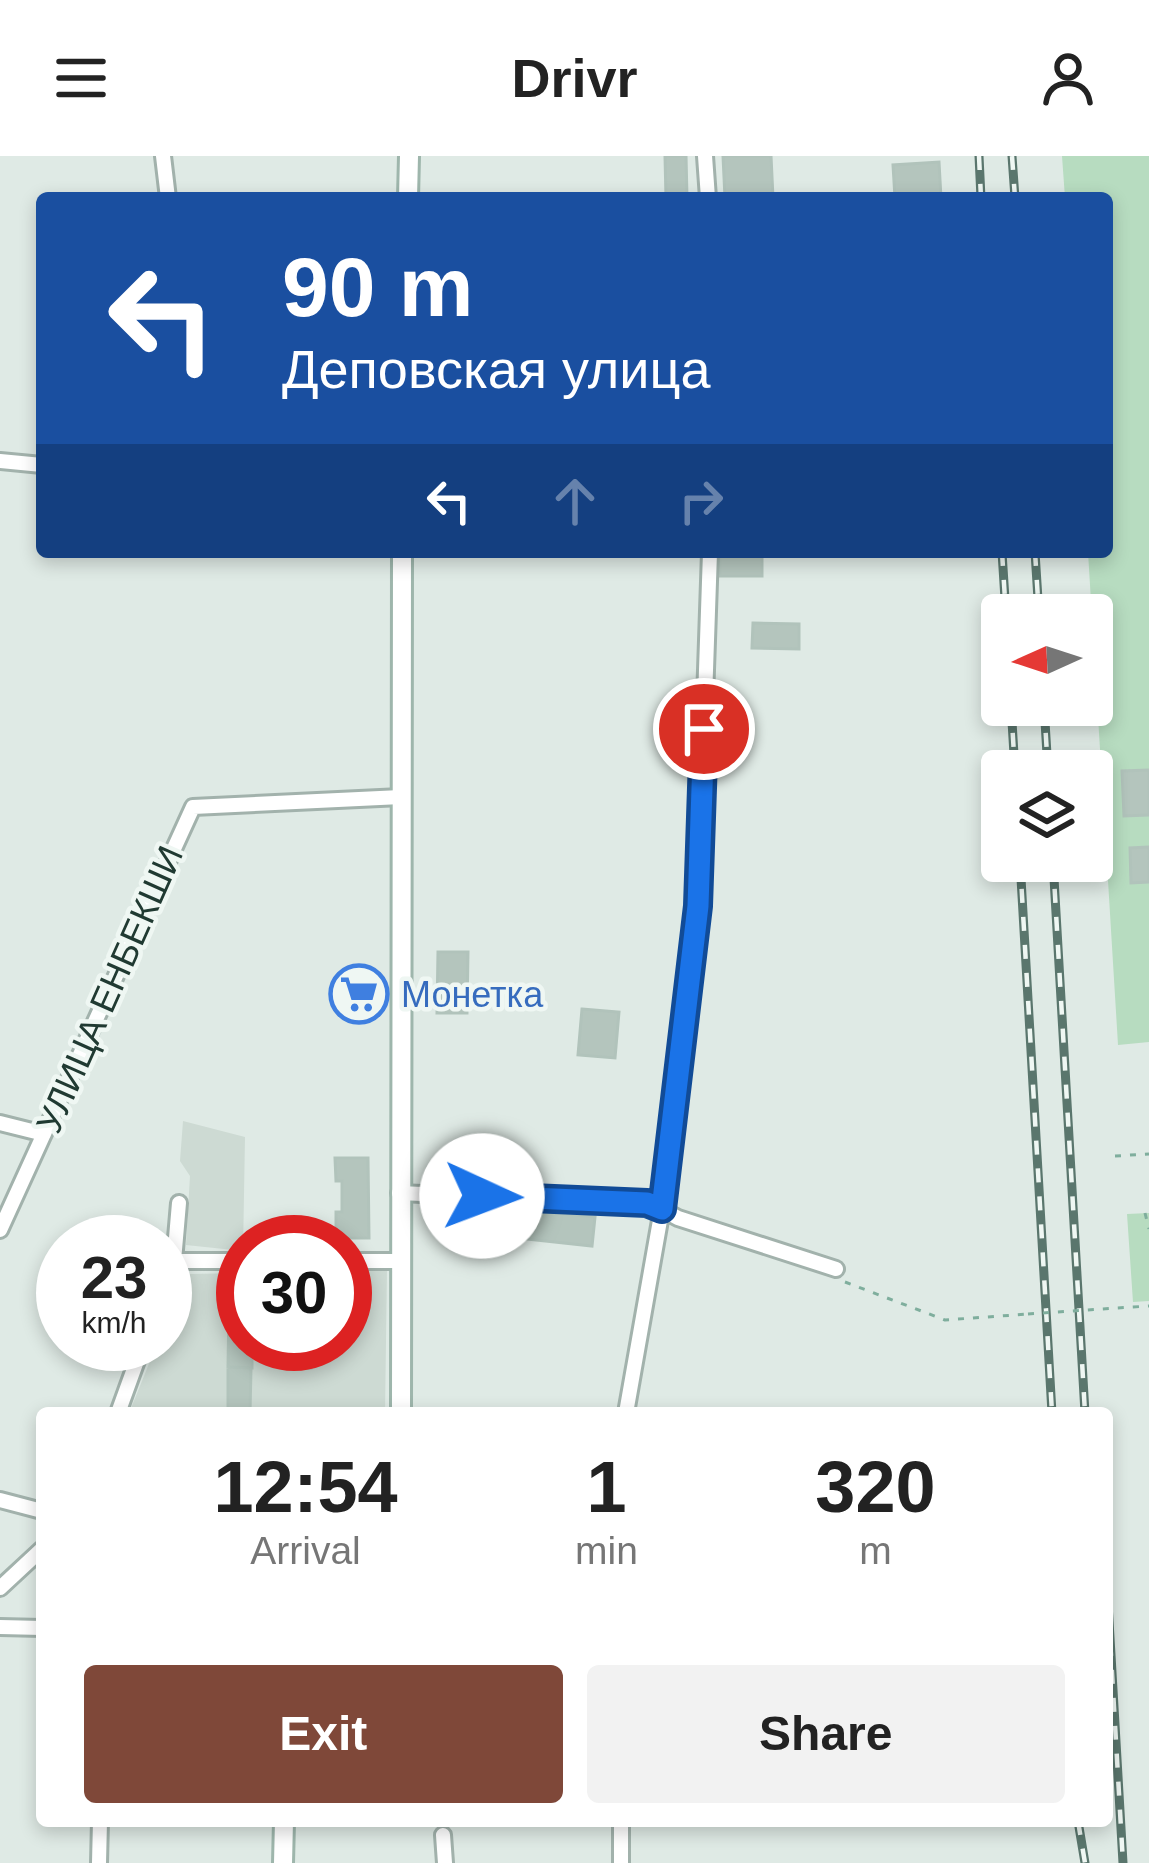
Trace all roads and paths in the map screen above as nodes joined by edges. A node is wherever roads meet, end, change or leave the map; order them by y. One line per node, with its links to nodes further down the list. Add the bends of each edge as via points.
1 (164, 156): 4 (street)
2 (409, 156): 5 (main road)
3 (705, 156): 6 (street)
4 (167, 192)
5 (408, 192)
6 (708, 192)
7 (0, 461): 8 (street)
8 (36, 464)
9 (402, 558): 11 (main road)
10 (710, 558): 18 (street, via 698,906)
11 (401, 797): 13 (street, УЛИЦА ЕНБЕКШИ, via 193,807); 16 (main road)
12 (0, 1123): 13 (street)
13 (44, 1134): 22 (street, УЛИЦА ЕНБЕКШИ)
14 (1149, 1154): 15 (path)
15 (1115, 1156)
16 (399, 1192): 18 (street); 24 (main road)
17 (178, 1203): 20 (street)
18 (662, 1209): 25 (street); 30 (street)
19 (1145, 1213): 21 (path)
20 (177, 1215)
21 (1149, 1229)
22 (0, 1230)
23 (372, 1261): 24 (street)
24 (399, 1261): 29 (main road)
25 (833, 1268): 26 (path, bridge, via 846,1283 945,1319)
26 (1149, 1306)
27 (133, 1371): 28 (street)
28 (120, 1407)
29 (401, 1407)
30 (627, 1407)
31 (0, 1500): 32 (street)
32 (36, 1514)
33 (36, 1555): 34 (street)
34 (0, 1588)
35 (0, 1627): 36 (street)
36 (36, 1628)
37 (100, 1827): 41 (street)
38 (284, 1827): 42 (main road)
39 (621, 1827): 44 (street)
40 (443, 1834): 43 (street)
41 (99, 1863)
42 (283, 1863)
43 (445, 1863)
44 (621, 1863)

